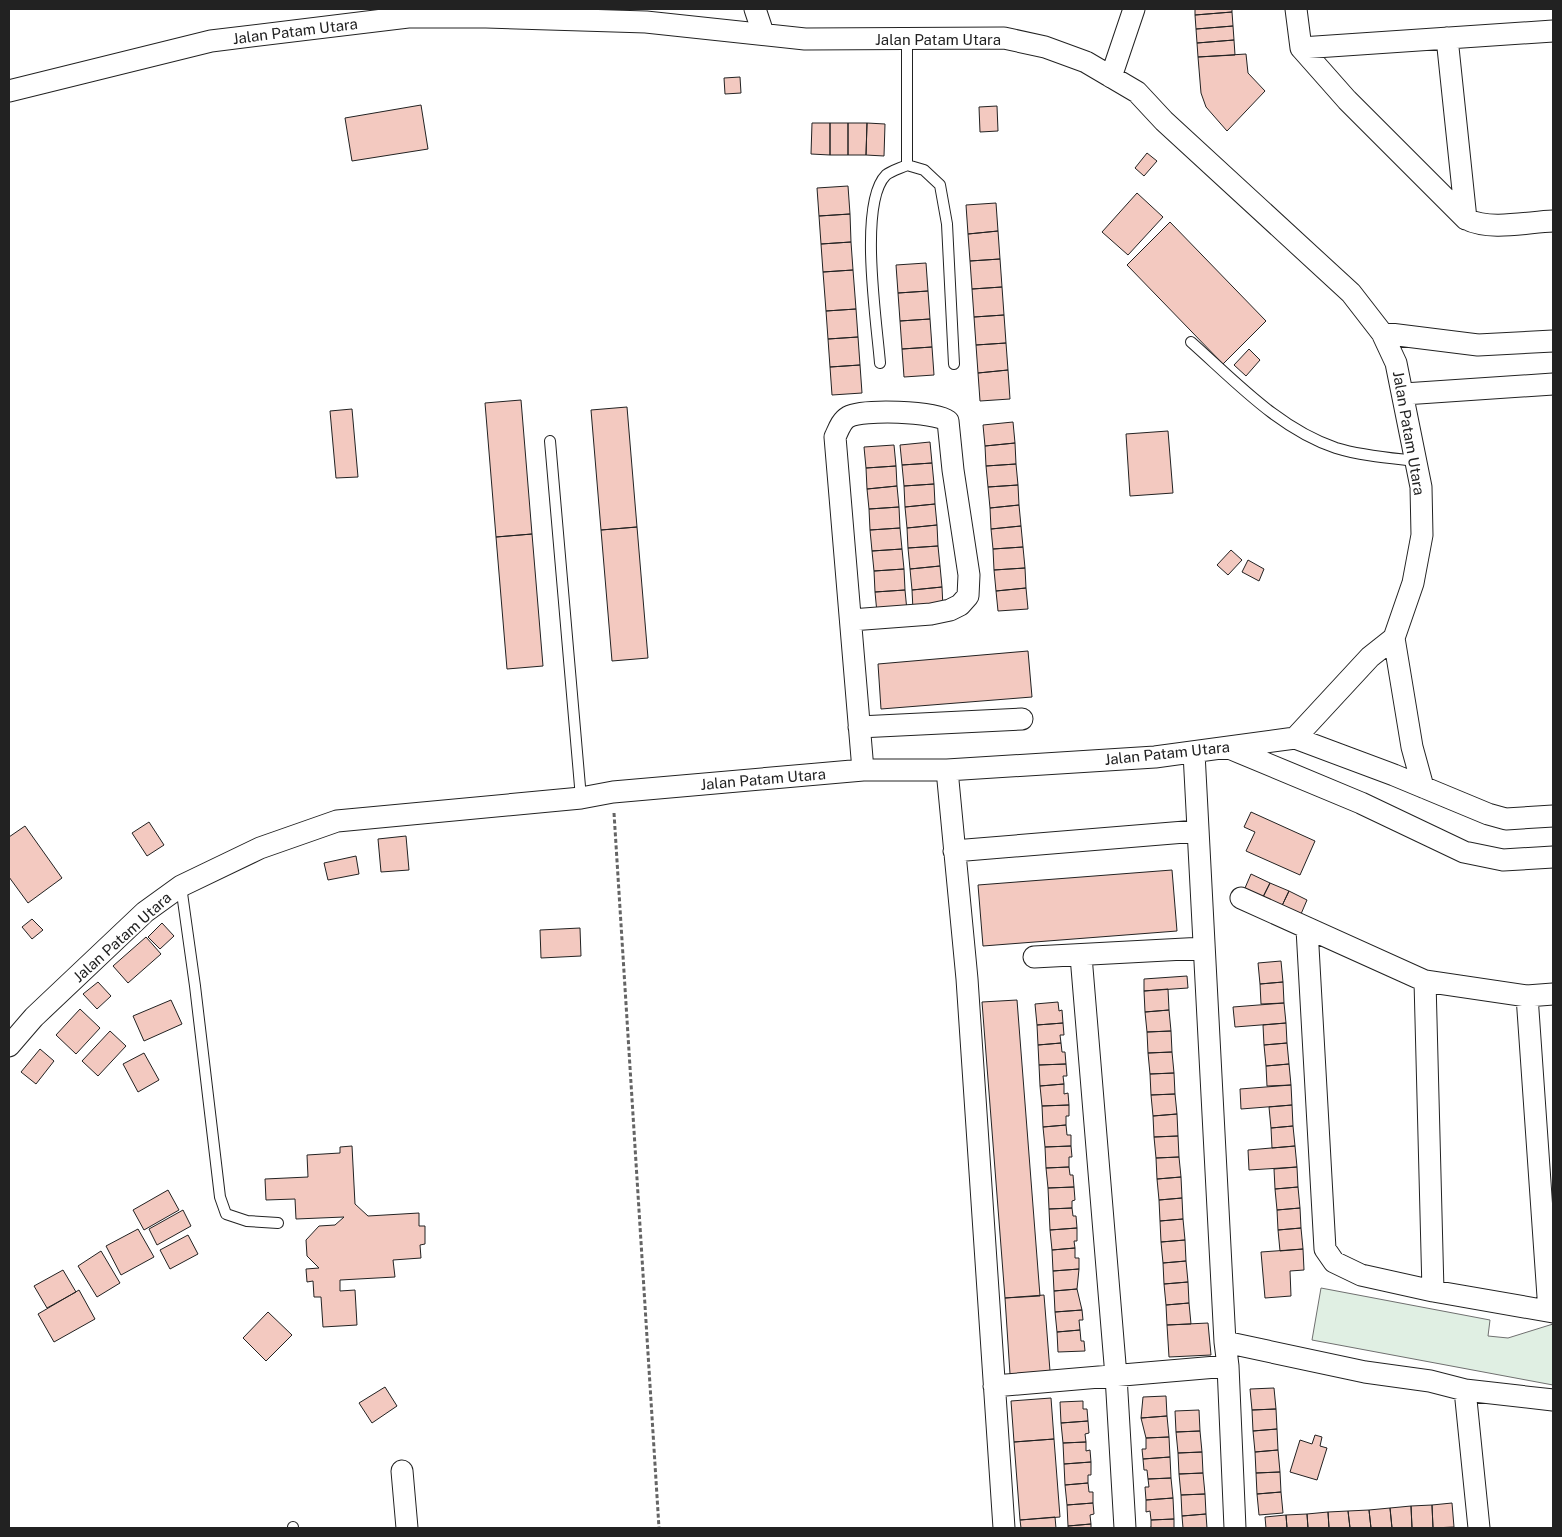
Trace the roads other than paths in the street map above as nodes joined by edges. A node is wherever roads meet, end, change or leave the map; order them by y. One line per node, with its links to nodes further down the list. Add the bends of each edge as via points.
1 (754, 9): 6 (street)
2 (1134, 9): 10 (street)
3 (1296, 9): 9 (street)
4 (646, 15): 6 (street, Jalan Patam Utara); 11 (street, Jalan Patam Utara, via 408,17 211,41)
5 (1553, 31): 7 (street)
6 (763, 33): 8 (street, Jalan Patam Utara, via 805,39)
7 (1447, 38): 9 (street); 13 (street)
8 (908, 40): 10 (street, Jalan Patam Utara, via 1004,38 1045,47 1086,62); 12 (lane)
9 (1301, 48): 13 (street, via 1347,100)
10 (1111, 77): 15 (street, Jalan Patam Utara, via 1138,92 1164,120 1351,293)
11 (9, 91)
12 (907, 165): 18 (lane, via 886,176 873,201 870,248); 19 (lane, via 924,170 940,185 947,224)
13 (1466, 218): 14 (street, via 1476,223 1492,224)
14 (1553, 221)
15 (1382, 333): 16 (street, via 1478,344); 21 (street, Jalan Patam Utara, via 1396,363)
16 (1553, 341)
17 (1191, 342): 23 (lane, via 1262,406 1313,438 1337,448)
18 (880, 363)
19 (954, 364)
20 (1553, 384): 21 (street)
21 (1404, 394): 23 (street, Jalan Patam Utara)
22 (550, 441): 34 (lane)
23 (1416, 461): 25 (street, Jalan Patam Utara, via 1421,487 1422,535 1413,584)
24 (851, 620): 24 (street, via 931,614 950,610 968,596 969,575 948,421 942,417 915,412 858,415 848,417 835,437); 27 (street)
25 (1394, 638): 28 (street, via 1370,657); 33 (street, via 1412,747)
26 (1022, 719): 27 (street)
27 (859, 727): 31 (street)
28 (1295, 738): 29 (street, Jalan Patam Utara); 33 (street)
29 (1225, 746): 30 (street, Jalan Patam Utara); 38 (street, via 1361,803 1464,852 1503,860)
30 (1194, 753): 32 (street, Jalan Patam Utara); 36 (street)
31 (863, 770): 32 (street, Jalan Patam Utara); 34 (street, Jalan Patam Utara, via 613,792)
32 (947, 770): 37 (street)
33 (1424, 787): 35 (street, via 1506,819)
34 (581, 798): 39 (street, Jalan Patam Utara, via 337,821 260,848)
35 (1553, 816)
36 (1197, 831): 37 (street); 42 (street)
37 (954, 851): 56 (street, via 967,979)
38 (1553, 857)
39 (181, 886): 48 (street, Jalan Patam Utara, via 145,912 34,1017); 50 (lane, via 220,1196 226,1214 247,1221)
40 (1241, 898): 41 (street)
41 (1307, 929): 45 (street); 51 (street, via 1325,1249 1334,1262 1361,1275)
42 (1204, 948): 43 (street); 53 (street)
43 (1081, 956): 44 (street); 55 (street)
44 (1034, 957)
45 (1425, 982): 47 (street); 51 (street)
46 (1553, 994): 47 (street)
47 (1527, 996): 49 (street)
48 (9, 1046)
49 (1543, 1103): 52 (street)
50 (278, 1223)
51 (1433, 1291): 52 (street)
52 (1551, 1312)
53 (1225, 1342): 54 (street); 57 (street)
54 (1228, 1366): 55 (street); 63 (street)
55 (1116, 1376): 56 (street); 62 (street)
56 (994, 1386): 61 (street)
57 (1465, 1390): 58 (street); 64 (street)
58 (1553, 1400)
59 (402, 1471): 60 (street)
60 (407, 1528)
61 (1004, 1528)
62 (1125, 1528)
63 (1235, 1528)
64 (1479, 1528)

